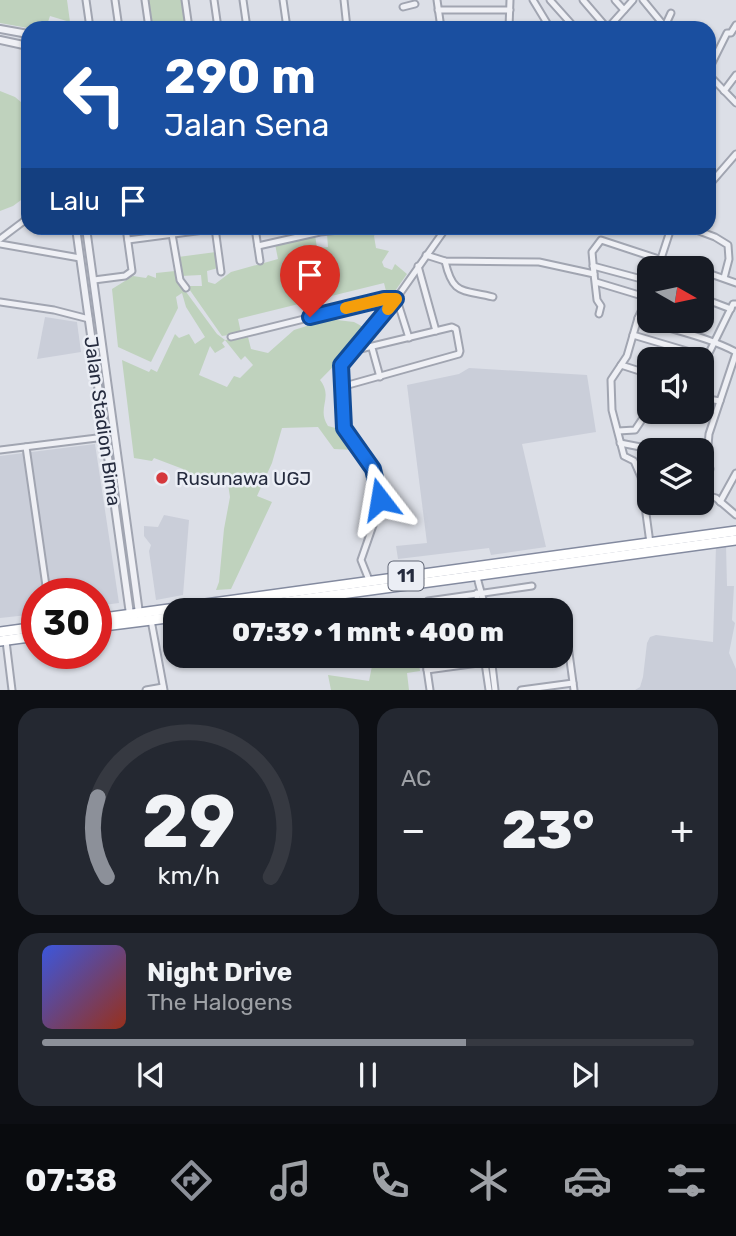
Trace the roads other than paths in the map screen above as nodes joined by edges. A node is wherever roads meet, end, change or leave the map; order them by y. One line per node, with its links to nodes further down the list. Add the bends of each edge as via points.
1 (86, 0): 23 (street)
2 (115, 0): 24 (street)
3 (145, 0): 25 (street)
4 (185, 0): 26 (street)
5 (214, 0): 27 (street)
6 (243, 0): 28 (street)
7 (283, 0): 29 (street)
8 (344, 0): 30 (street)
9 (437, 0): 19 (street)
10 (510, 0): 20 (street)
11 (533, 0): 33 (street)
12 (550, 0): 34 (street)
13 (583, 0): 35 (street)
14 (615, 0): 21 (street)
15 (633, 0): 21 (street)
16 (643, 0): 37 (street)
17 (415, 4): 18 (street)
18 (403, 6)
19 (438, 10): 20 (street); 31 (street)
20 (509, 10): 32 (street)
21 (624, 10): 36 (street)
22 (671, 13): 38 (street)
23 (89, 21)
24 (118, 21)
25 (148, 21)
26 (188, 21)
27 (217, 21)
28 (246, 21)
29 (286, 21)
30 (346, 21)
31 (440, 21)
32 (509, 21)
33 (546, 21)
34 (569, 21)
35 (601, 21)
36 (614, 21)
37 (661, 21)
38 (668, 21)
39 (736, 25): 44 (street)
40 (0, 29): 41 (street)
41 (21, 33)
42 (0, 40): 43 (street)
43 (21, 44)
44 (716, 56)
45 (736, 75): 47 (street)
46 (716, 82): 47 (street)
47 (724, 91): 48 (street)
48 (736, 103)
49 (736, 154): 50 (street)
50 (716, 176)
51 (21, 224): 64 (street)
52 (77, 235): 70 (street, Jalan Stadion Bima)
53 (87, 235): 69 (street, Jalan Stadion Bima)
54 (127, 235): 63 (street)
55 (164, 235): 63 (street)
56 (172, 235): 83 (street, via 177,268)
57 (218, 235): 75 (street)
58 (256, 235): 65 (street)
59 (306, 235): 65 (street)
60 (441, 235): 66 (street)
61 (669, 235): 68 (street)
62 (710, 235): 79 (street, via 728,244)
63 (128, 240): 80 (street, via 130,274)
64 (0, 242): 70 (street)
65 (258, 246): 71 (street)
66 (426, 255): 72 (street); 74 (street)
67 (648, 256): 73 (street, via 601,240 593,250)
68 (661, 256)
69 (90, 257): 70 (street); 80 (street, Jalan Stadion Bima)
70 (80, 258): 92 (street, Jalan Stadion Bima)
71 (260, 261)
72 (445, 261): 76 (street, via 531,261); 85 (street, via 455,287)
73 (593, 265): 76 (street); 78 (street)
74 (418, 266): 86 (street); 94 (street)
75 (221, 272)
76 (594, 274): 81 (street)
77 (714, 275): 79 (street)
78 (637, 278)
79 (724, 278): 82 (street)
80 (94, 281): 91 (street, Jalan Stadion Bima)
81 (596, 282): 84 (street); 90 (street)
82 (736, 283)
83 (186, 288)
84 (637, 294)
85 (493, 297)
86 (396, 299): 97 (street); 98 (street); 101 (street)
87 (714, 301): 89 (street)
88 (0, 302): 92 (street)
89 (734, 306): 99 (street)
90 (599, 314)
91 (99, 318): 92 (street); 111 (street, Jalan Stadion Bima)
92 (89, 319): 112 (street, Jalan Stadion Bima)
93 (637, 321): 96 (street)
94 (436, 331): 98 (street); 105 (street, via 454,327 460,354)
95 (683, 333): 99 (street)
96 (633, 335): 99 (street, via 706,357); 103 (street)
97 (231, 337)
98 (409, 338): 100 (street)
99 (716, 342): 102 (street)
100 (372, 348): 101 (street); 105 (street)
101 (352, 351): 106 (street, via 342,363)
102 (736, 353): 108 (street)
103 (621, 365): 104 (street); 110 (street, via 610,384)
104 (637, 370)
105 (380, 377): 106 (street)
106 (341, 387): 130 (street, via 345,432 369,461 380,492 379,511 361,560)
107 (714, 400): 108 (street)
108 (720, 401): 113 (street)
109 (639, 424): 110 (street, via 635,430)
110 (618, 431): 114 (street)
111 (115, 436): 112 (street); 139 (street, Jalan Stadion Bima)
112 (105, 437): 116 (street); 139 (street, Jalan Stadion Bima)
113 (710, 438)
114 (620, 443): 115 (street); 118 (street, via 624,456)
115 (637, 446)
116 (26, 447): 117 (street); 129 (street)
117 (0, 450)
118 (637, 466)
119 (736, 473): 121 (street)
120 (714, 498): 121 (street)
121 (720, 502): 123 (street)
122 (646, 515): 127 (street)
123 (736, 515)
124 (736, 531): 125 (highway, 11)
125 (720, 538): 126 (highway, 11); 127 (highway, 11); 128 (highway, 11)
126 (736, 540)
127 (650, 543): 130 (highway, 11)
128 (477, 576): 132 (street); 134 (highway, 11)
129 (45, 578)
130 (369, 580): 133 (highway, 11)
131 (532, 586): 132 (street)
132 (480, 591): 135 (street); 136 (street); 137 (street)
133 (279, 598)
134 (283, 598)
135 (444, 598)
136 (479, 598)
137 (482, 598)
138 (163, 610): 139 (highway, 11)
139 (134, 613): 140 (highway, 11)
140 (112, 616)
141 (163, 618): 142 (highway)
142 (151, 620): 143 (highway); 153 (street)
143 (112, 625)
144 (21, 632): 146 (highway)
145 (21, 637): 146 (highway)
146 (2, 638): 154 (street)
147 (438, 668): 151 (street)
148 (488, 668): 157 (street)
149 (490, 668): 158 (street)
150 (571, 668): 152 (street)
151 (427, 670): 156 (street)
152 (574, 686): 159 (street)
153 (164, 688): 155 (street)
154 (12, 690)
155 (146, 690)
156 (430, 690)
157 (489, 690)
158 (495, 690)
159 (521, 690)

